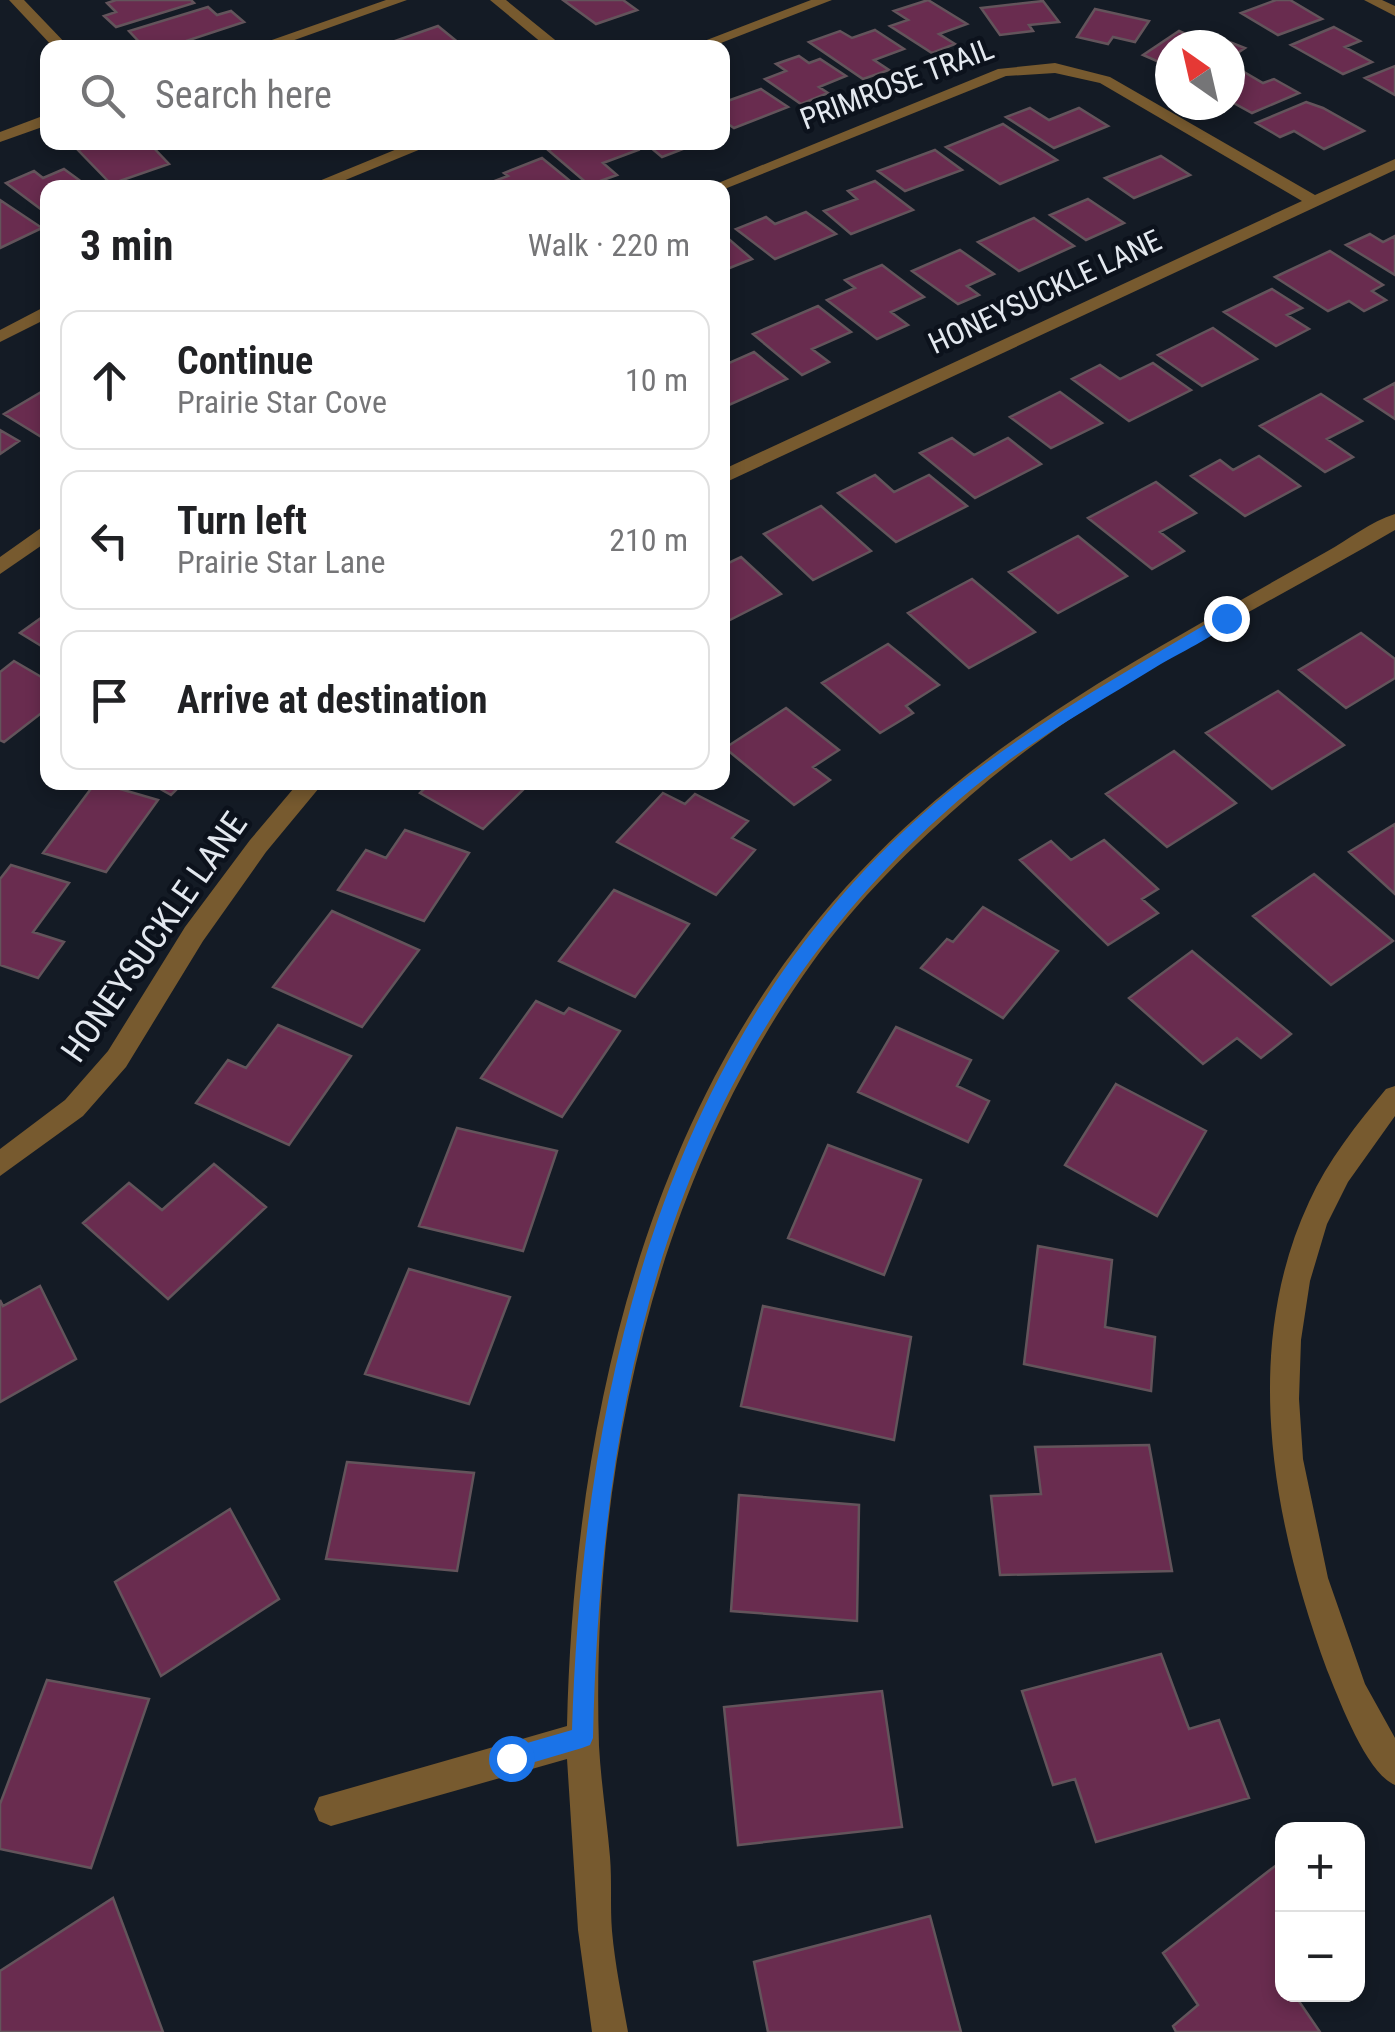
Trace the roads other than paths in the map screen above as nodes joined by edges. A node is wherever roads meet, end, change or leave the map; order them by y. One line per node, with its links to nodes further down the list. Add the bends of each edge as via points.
1 (16, 0): 7 (street)
2 (400, 0): 8 (street)
3 (497, 0): 9 (street)
4 (825, 0): 10 (street)
5 (1371, 0): 6 (street)
6 (1395, 12)
7 (55, 40)
8 (280, 40)
9 (548, 40)
10 (715, 40)
11 (40, 122): 12 (street)
12 (0, 137)
13 (409, 150): 15 (street)
14 (1395, 164): 17 (street, HONEYSUCKLE LANE)
15 (331, 180)
16 (730, 182): 17 (street, PRIMROSE TRAIL, via 1003,72 1054,68 1106,80)
17 (1313, 201): 20 (street, HONEYSUCKLE LANE)
18 (40, 314): 19 (street)
19 (0, 337)
20 (730, 474)
21 (1395, 521): 27 (street, via 1124,677 969,783 849,898 784,982 719,1095 676,1189 635,1313 605,1454 586,1612)
22 (40, 536): 23 (street)
23 (0, 568)
24 (307, 790): 26 (street, HONEYSUCKLE LANE, via 194,934 117,1059 74,1108)
25 (1395, 1097): 28 (street, via 1361,1139 1313,1224 1293,1291 1284,1365 1293,1492 1314,1590 1352,1694)
26 (0, 1164)
27 (582, 1738): 29 (street); 30 (street, via 595,1931)
28 (1395, 1769)
29 (331, 1809)
30 (610, 2032)

